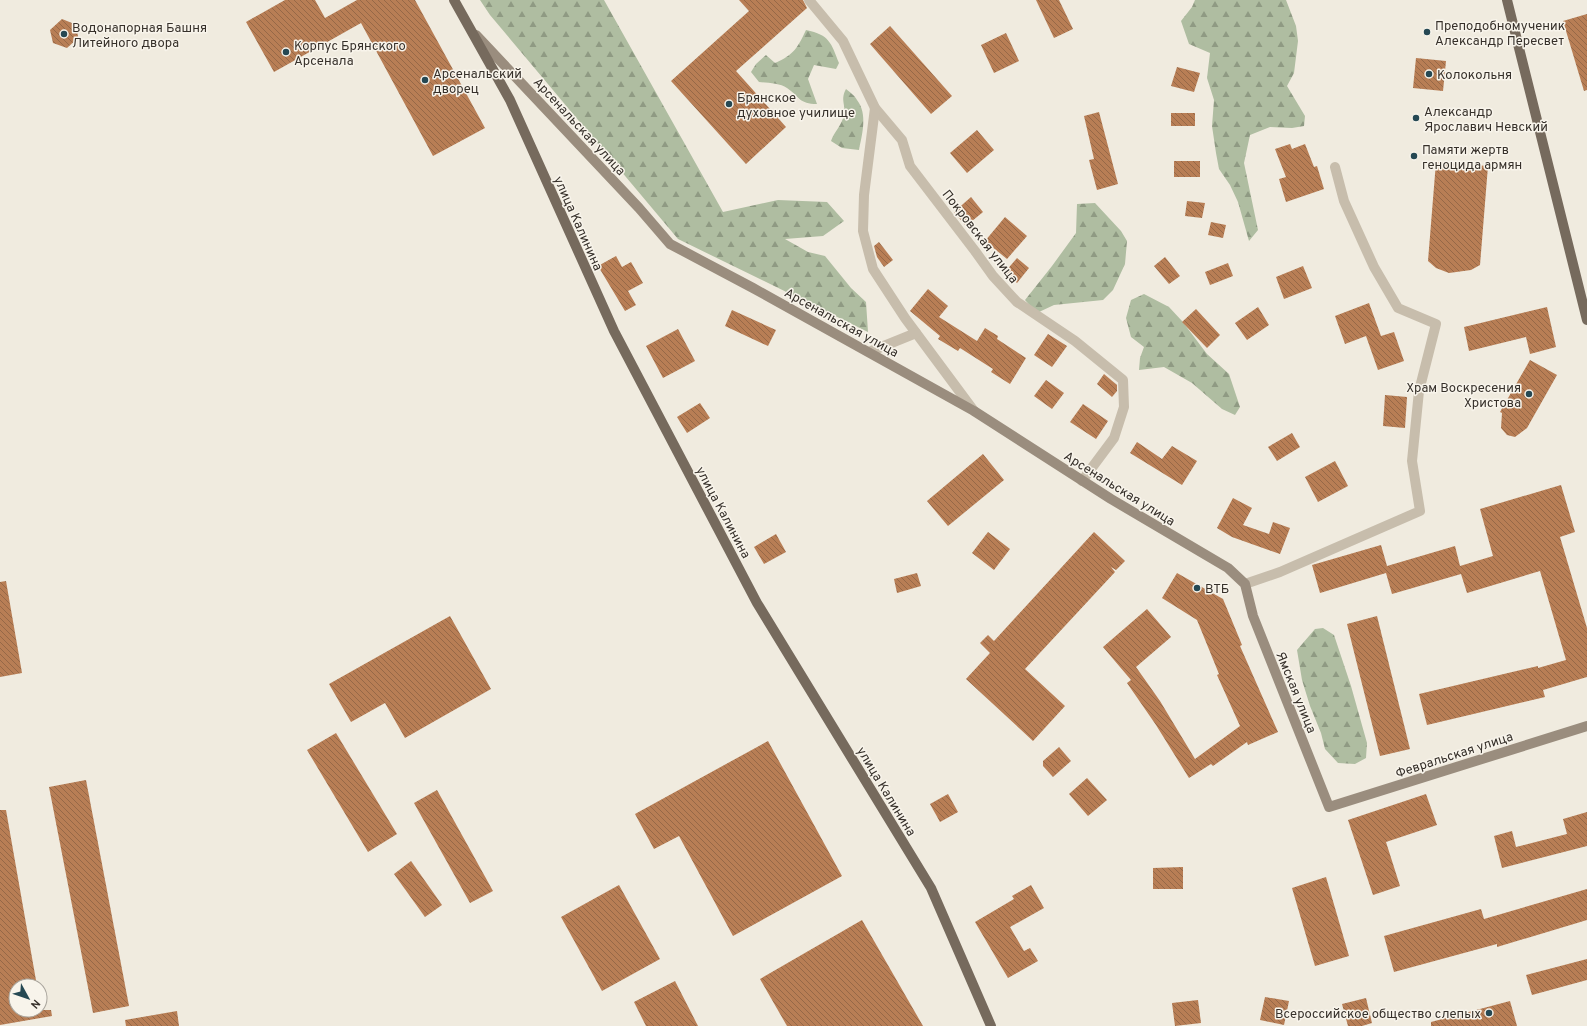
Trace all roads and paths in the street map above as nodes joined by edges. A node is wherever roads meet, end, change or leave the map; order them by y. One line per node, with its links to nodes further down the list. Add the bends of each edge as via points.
1 (454, 0): 4 (main road, улица Калинина)
2 (809, 0): 5 (street, Покровская улица, via 843,41)
3 (1507, 0): 7 (main road)
4 (470, 29): 9 (street, Арсенальская улица, via 670,244); 15 (main road, улица Калинина, via 510,100 614,331 757,603 932,888)
5 (875, 108): 8 (street, via 864,195 863,231 873,269); 11 (street, Покровская улица, via 902,140 910,166 992,276 1017,302 1074,341 1123,380 1124,407 1114,438)
6 (1335, 168): 12 (street, via 1347,208 1374,267 1398,308 1436,324 1419,391 1412,461 1420,511 1280,572)
7 (1587, 320)
8 (916, 333): 9 (street); 10 (street)
9 (869, 352): 10 (street, Арсенальская улица)
10 (974, 411): 11 (street, Арсенальская улица)
11 (1082, 481): 12 (street, Арсенальская улица, via 1228,568)
12 (1245, 584): 14 (street, Ямская улица, via 1253,616)
13 (1587, 726): 14 (street, Февральская улица)
14 (1329, 808)
15 (991, 1026)

